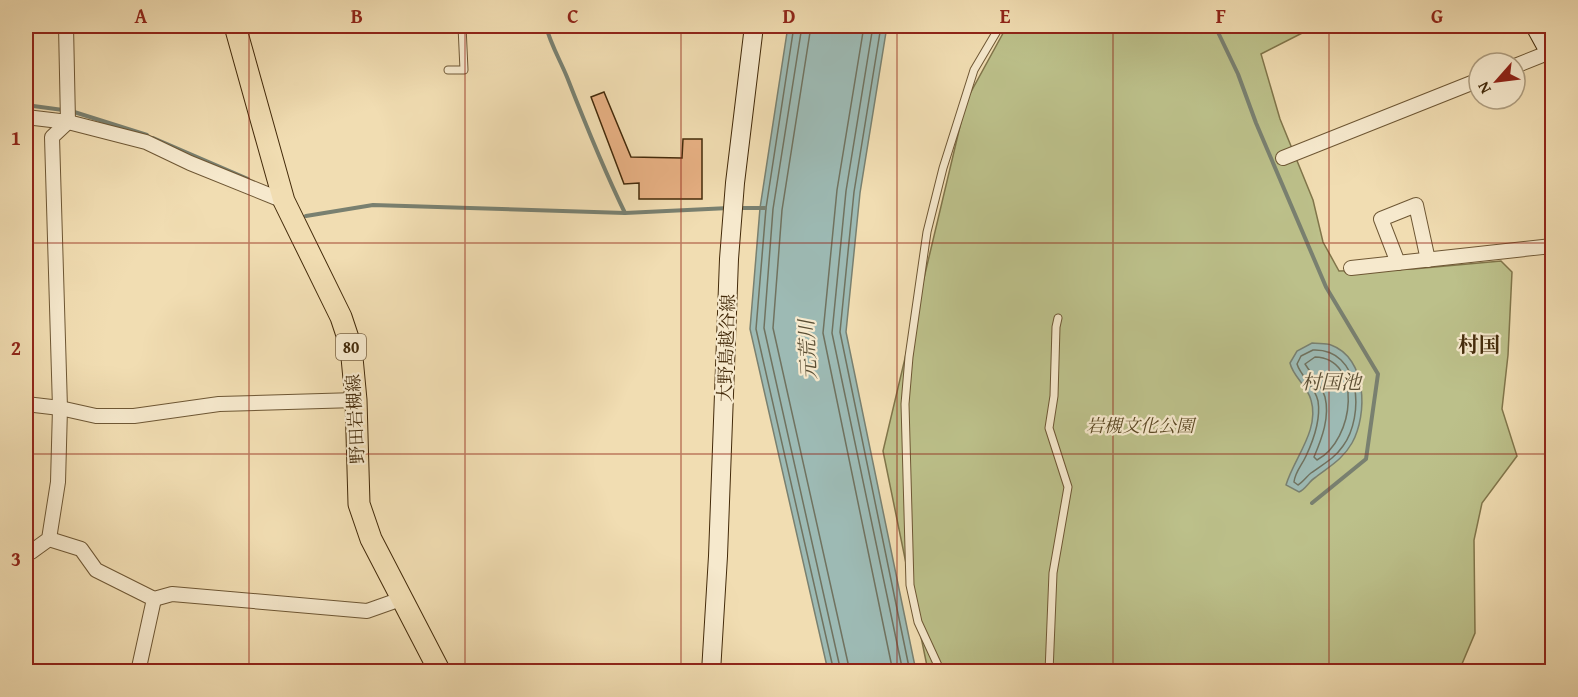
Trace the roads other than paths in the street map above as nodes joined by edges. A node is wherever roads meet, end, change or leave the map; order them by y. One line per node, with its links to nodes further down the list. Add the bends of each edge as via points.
1 (66, 26): 11 (street)
2 (235, 26): 14 (main road, 野田岩槻線 / 80)
3 (462, 26): 9 (lane, via 464,70)
4 (754, 26): 29 (main road, 大野島越谷線, via 729,259)
5 (1000, 26): 30 (lane, via 974,70 943,168 927,232 906,392 910,585 918,622)
6 (1535, 26): 7 (main road)
7 (1552, 53): 8 (street)
8 (1527, 62)
9 (448, 70)
10 (1467, 85): 13 (street)
11 (68, 116): 12 (street); 14 (street, via 146,142); 22 (street, via 52,137)
12 (26, 117)
13 (1283, 158)
14 (284, 201): 20 (main road, 野田岩槻線 / 80, via 341,318 351,347)
15 (1552, 246): 16 (street)
16 (1428, 260): 17 (street); 17 (street, via 1416,205 1381,219)
17 (1398, 263): 18 (street)
18 (1351, 268)
19 (1058, 318): 31 (lane, via 1049,428 1068,487 1053,573)
20 (356, 400): 22 (street, via 219,404 134,416 96,416); 25 (main road, 野田岩槻線 / 80, via 359,504 370,539)
21 (26, 404): 22 (street)
22 (60, 408): 23 (street, via 58,482)
23 (49, 539): 24 (street); 26 (street, via 81,549 96,570)
24 (26, 553)
25 (401, 598): 26 (street, via 367,610 172,594); 28 (main road, 野田岩槻線 / 80)
26 (154, 599): 27 (street)
27 (138, 672)
28 (440, 672)
29 (711, 672)
30 (941, 672)
31 (1049, 672)

